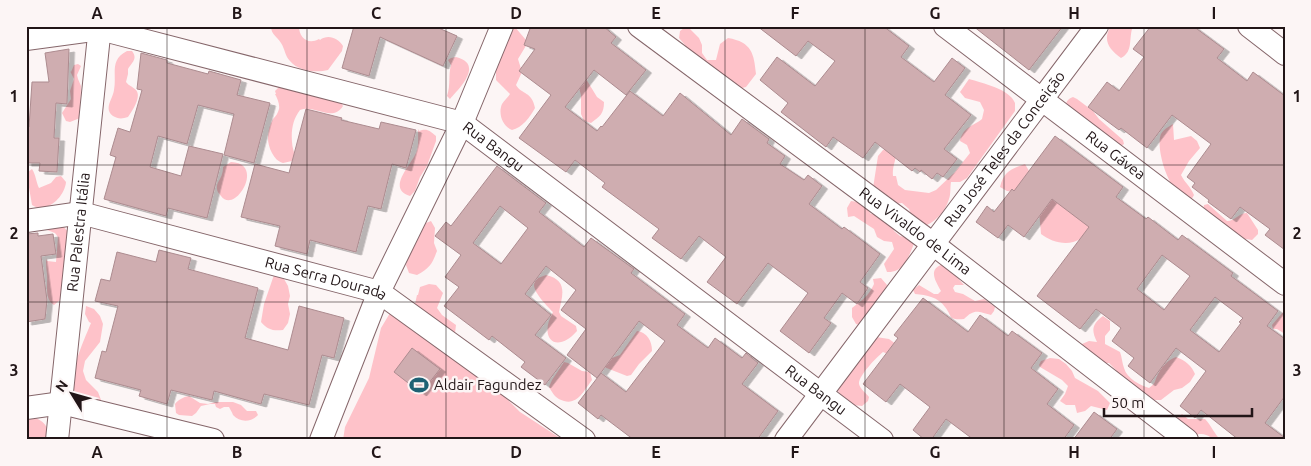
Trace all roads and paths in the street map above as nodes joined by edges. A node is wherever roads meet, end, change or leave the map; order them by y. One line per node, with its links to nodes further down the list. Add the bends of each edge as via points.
1 (502, 26): 10 (street)
2 (639, 26): 13 (street, Rua Vivaldo de Lima)
3 (946, 26): 9 (street, Rua Gávea)
4 (1097, 26): 9 (street, Rua José Teles da Conceição)
5 (1249, 26): 8 (street)
6 (100, 28): 7 (street, Rua Bangu); 10 (street, Rua Bangu); 11 (street, Rua Palestra Itália)
7 (26, 39)
8 (1285, 54)
9 (1042, 99): 13 (street, Rua José Teles da Conceição); 14 (street, Rua Gávea)
10 (462, 123): 15 (street); 16 (street, Rua Bangu)
11 (81, 213): 12 (street, Rua Serra Dourada); 15 (street, Rua Serra Dourada); 17 (street, Rua Palestra Itália)
12 (26, 221)
13 (933, 244): 16 (street, Rua José Teles da Conceição); 25 (street, Rua Vivaldo de Lima)
14 (1285, 284)
15 (379, 292): 21 (street); 22 (street, Rua Serra Dourada)
16 (820, 394): 23 (street, Rua José Teles da Conceição); 24 (street, Rua Bangu)
17 (62, 402): 18 (street); 19 (street, Rua Palestra Itália); 20 (street)
18 (26, 408)
19 (57, 440)
20 (213, 440)
21 (320, 440)
22 (584, 440)
23 (786, 440)
24 (882, 440)
25 (1187, 440)

